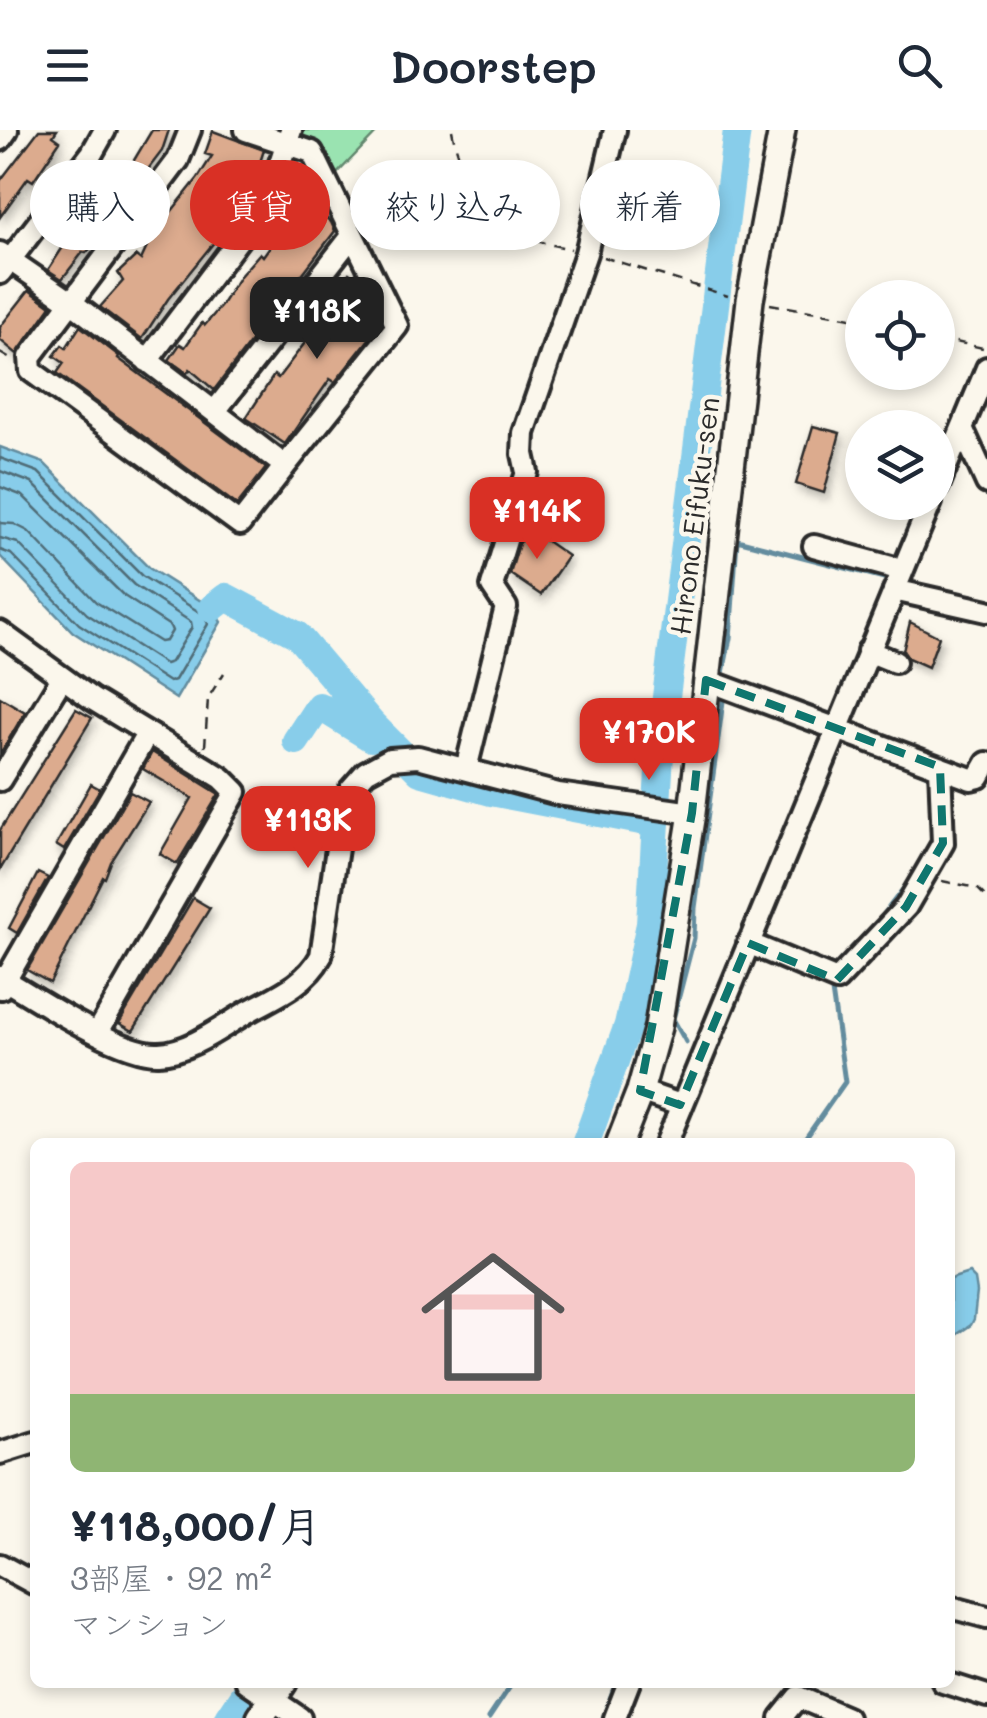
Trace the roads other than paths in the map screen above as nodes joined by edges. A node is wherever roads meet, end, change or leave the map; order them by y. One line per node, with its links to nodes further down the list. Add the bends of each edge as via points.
1 (8, 130): 8 (street)
2 (105, 130): 12 (street)
3 (190, 130): 13 (street, via 178,160)
4 (246, 130): 7 (street)
5 (615, 130): 35 (street, via 586,252 524,433 527,472 492,586 506,607)
6 (782, 130): 30 (main road, Hirono Eifuku-sen, via 750,300)
7 (288, 137): 9 (street, via 312,152); 14 (street, via 267,202)
8 (0, 140)
9 (350, 232)
10 (350, 239): 16 (street)
11 (359, 250): 19 (street, via 397,326)
12 (3, 262): 13 (street)
13 (71, 302): 14 (street); 19 (street, via 30,357 31,371 240,524)
14 (147, 361): 16 (street)
15 (986, 373): 17 (street)
16 (215, 411): 19 (street)
17 (962, 428): 18 (street); 20 (street)
18 (955, 445)
19 (286, 466)
20 (987, 483)
21 (923, 520): 23 (street)
22 (814, 546): 23 (street)
23 (902, 570): 24 (street)
24 (894, 590): 25 (street); 27 (street)
25 (987, 611)
26 (0, 632): 29 (street)
27 (868, 651): 28 (street); 31 (street)
28 (895, 662)
29 (62, 678): 32 (street); 36 (street)
30 (706, 680): 31 (street); 37 (main road, Hirono Eifuku-sen)
31 (837, 728): 34 (street); 38 (street)
32 (147, 734): 39 (street); 40 (street, via 236,792)
33 (987, 763): 34 (street, via 971,779)
34 (940, 768): 38 (street, via 943,843 906,907 846,984)
35 (466, 769): 37 (street, via 558,794); 40 (street, via 390,759 350,790 321,956 295,986 187,1046 160,1054 132,1050)
36 (0, 780)
37 (687, 813): 41 (main road, Hirono Eifuku-sen, via 658,1027)
38 (748, 944): 42 (street)
39 (2, 982): 40 (street)
40 (98, 1032)
41 (640, 1092): 42 (street); 43 (main road, Hirono Eifuku-sen)
42 (680, 1105): 44 (street)
43 (622, 1138)
44 (668, 1138)
45 (30, 1444): 46 (street)
46 (0, 1453)
47 (0, 1565): 48 (street)
48 (30, 1581)
49 (955, 1608): 50 (street)
50 (987, 1617)
51 (955, 1686): 54 (street)
52 (626, 1688): 57 (street)
53 (804, 1690): 58 (street); 59 (street)
54 (987, 1696)
55 (272, 1700): 56 (street)
56 (300, 1718)
57 (615, 1718)
58 (781, 1718)
59 (847, 1718)

